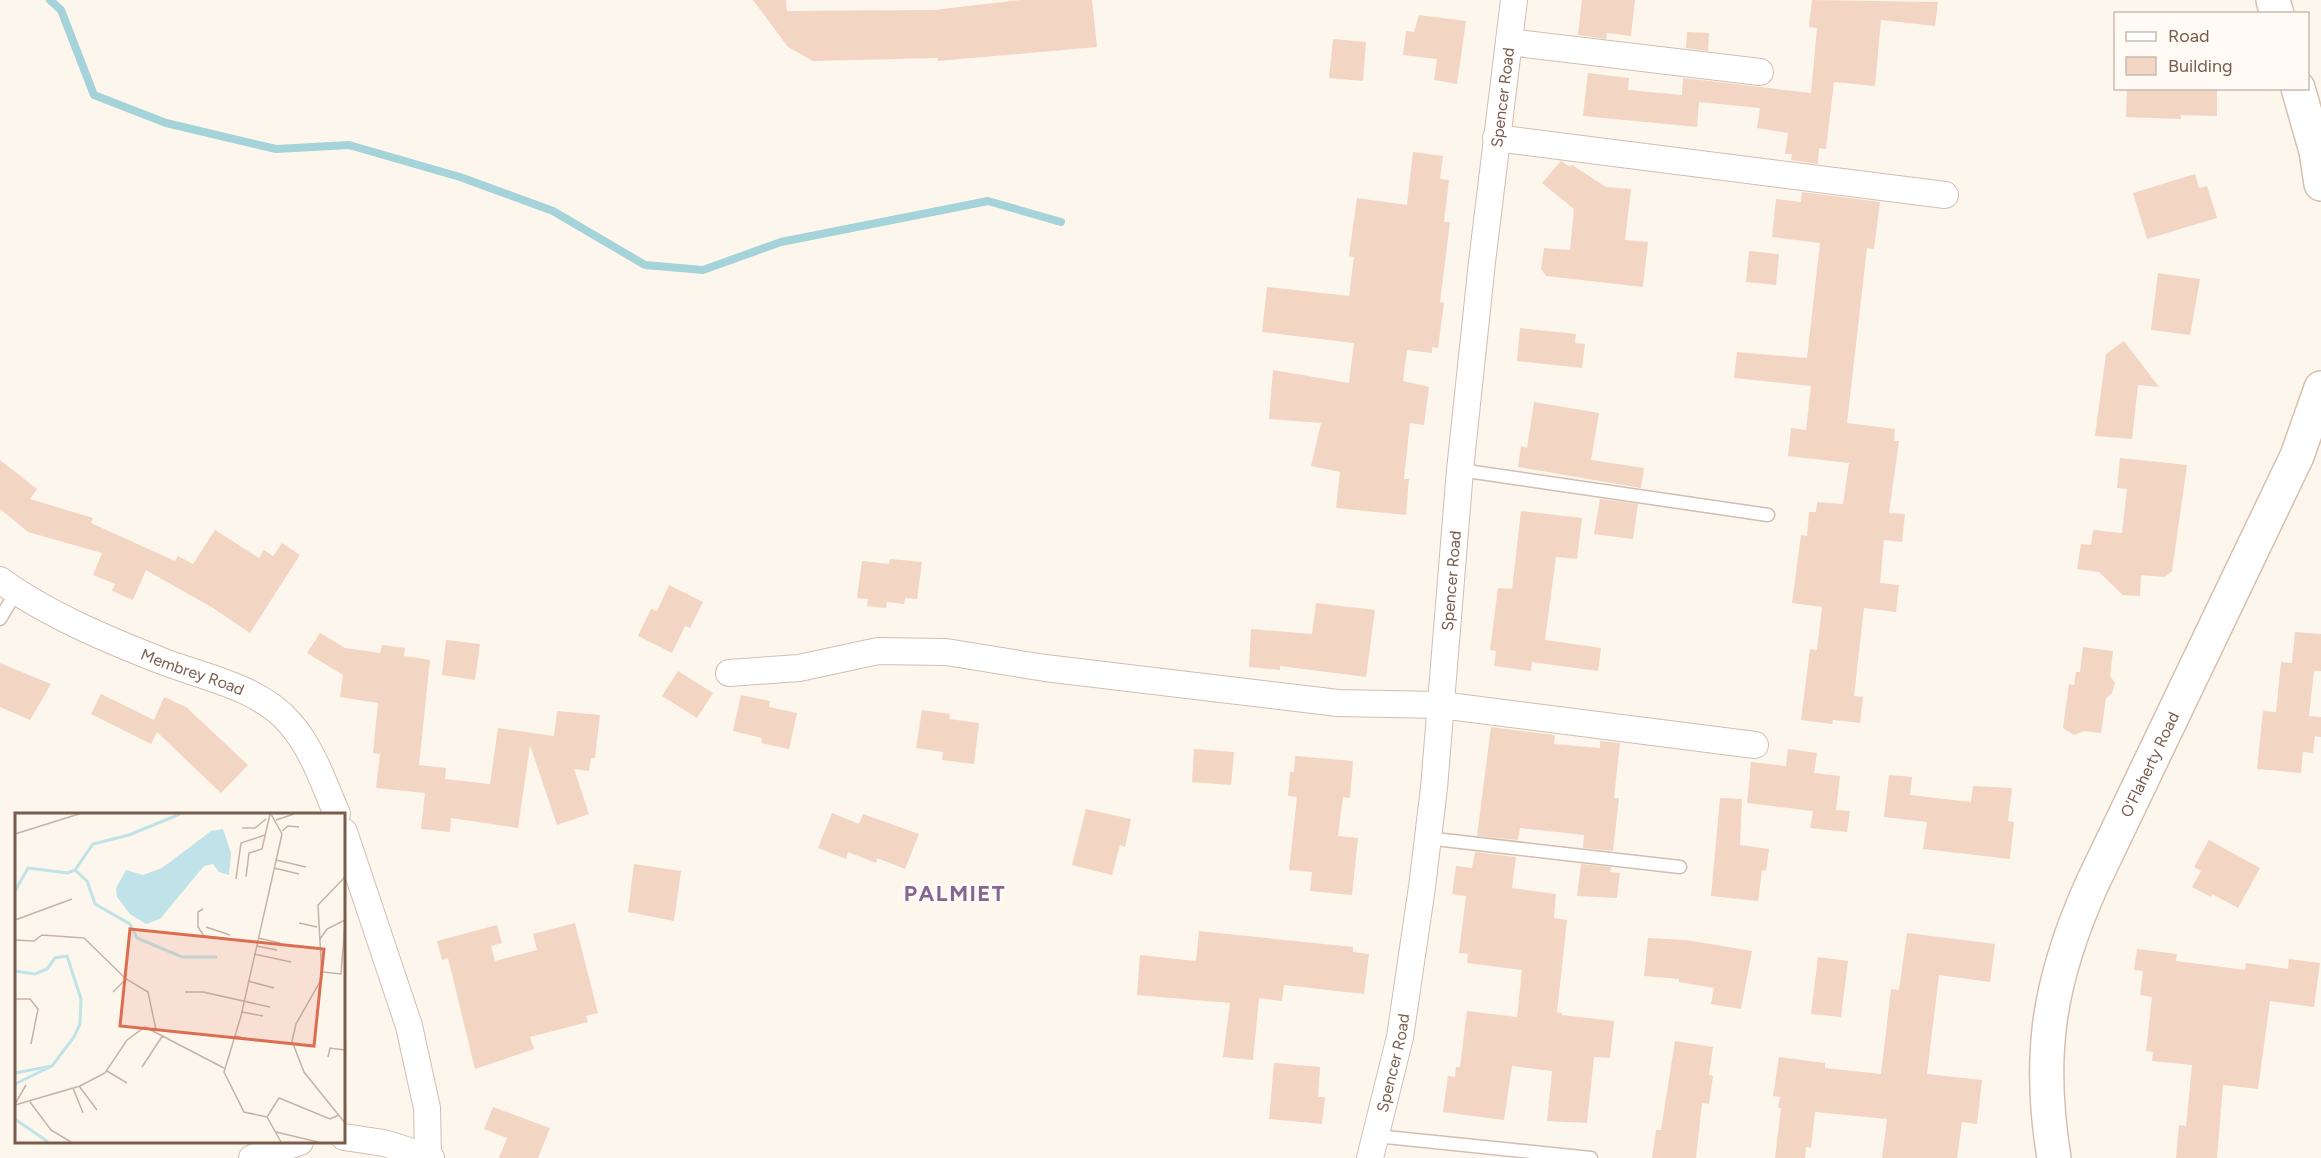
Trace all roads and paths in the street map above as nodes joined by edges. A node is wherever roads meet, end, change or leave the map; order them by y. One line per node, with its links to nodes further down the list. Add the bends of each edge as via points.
1 (1514, 0): 2 (street, Spencer Road)
2 (1509, 42): 3 (street); 5 (street, Spencer Road)
3 (1760, 72)
4 (2299, 90): 6 (street)
5 (1496, 138): 7 (street); 9 (street, Spencer Road)
6 (2321, 184)
7 (1945, 195)
8 (2321, 388): 26 (street, O'Flaherty Road, via 2297,456 2258,543 2097,874 2070,938 2055,988 2047,1042 2045,1082)
9 (1460, 470): 10 (lane); 14 (street, Spencer Road)
10 (1768, 515)
11 (8, 586): 12 (lane); 16 (street, Membrey Road, via 103,635 269,704 304,740)
12 (0, 619)
13 (729, 673): 14 (street, via 799,668 878,651 911,650 1338,703)
14 (1441, 705): 15 (street); 18 (street, Spencer Road)
15 (1755, 745)
16 (336, 813)
17 (345, 835): 23 (street, via 409,1026 427,1108)
18 (1426, 838): 19 (lane); 22 (street, Spencer Road, via 1400,1037)
19 (1680, 867)
20 (345, 1137): 23 (street, via 384,1143)
21 (297, 1143): 24 (street)
22 (1373, 1147): 25 (lane)
23 (430, 1157)
24 (252, 1158)
25 (1591, 1158)
26 (2054, 1158)

